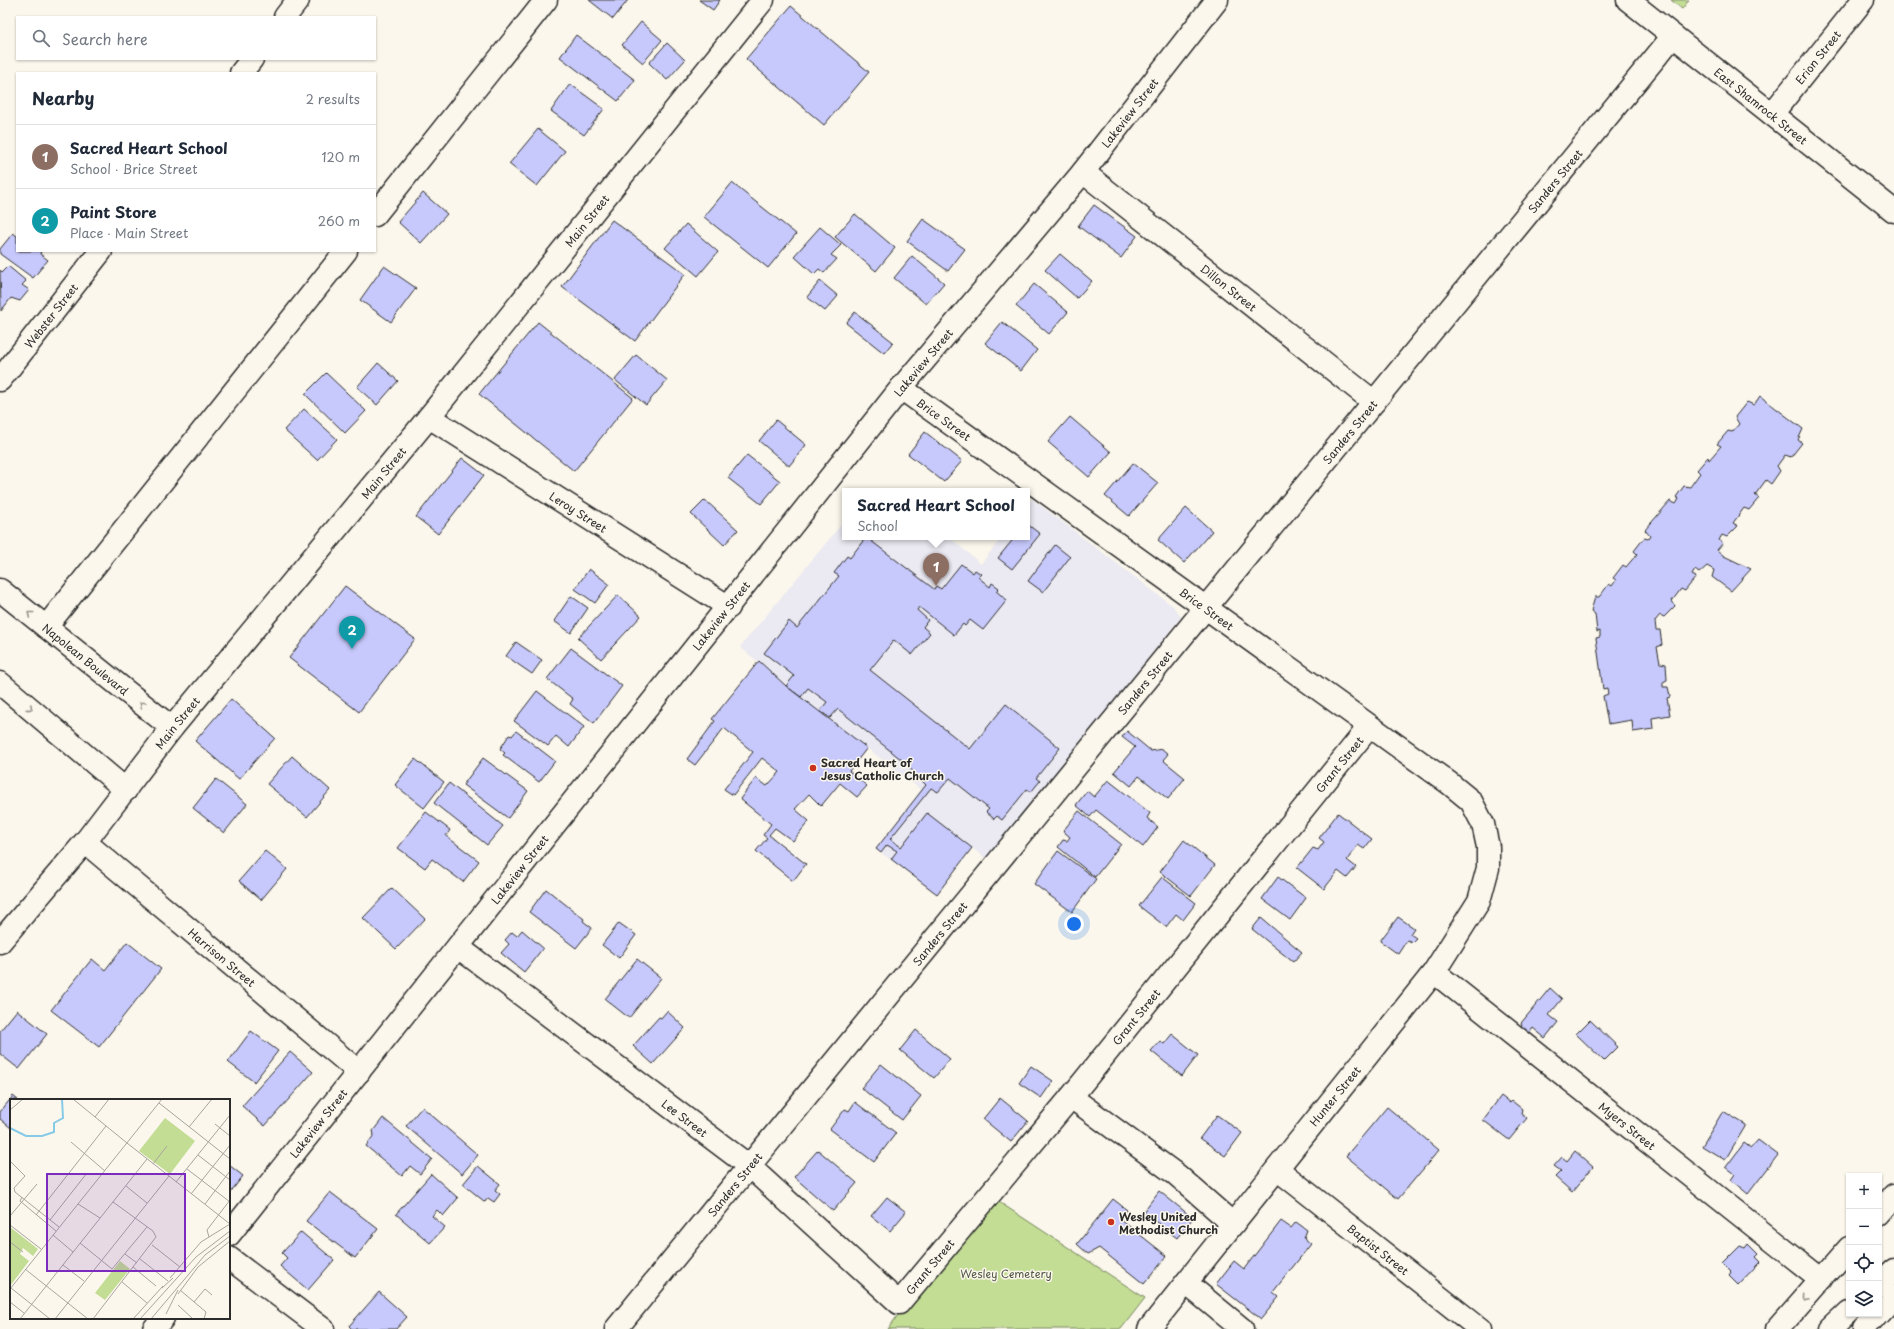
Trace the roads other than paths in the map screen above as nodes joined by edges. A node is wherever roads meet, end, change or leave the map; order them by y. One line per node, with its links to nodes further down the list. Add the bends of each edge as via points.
1 (298, 0): 7 (main road)
2 (546, 0): 14 (main road)
3 (762, 0): 20 (main road, Main Street)
4 (1217, 0): 12 (main road, Lakeview Street)
5 (1628, 0): 8 (main road, East Shamrock Street)
6 (1863, 0): 11 (main road, Erion Street)
7 (286, 16)
8 (1673, 36): 11 (main road, East Shamrock Street); 19 (main road, Sanders Street)
9 (251, 60): 10 (main road)
10 (242, 72)
11 (1772, 114): 13 (main road, East Shamrock Street)
12 (1083, 172): 18 (main road, Lakeview Street); 19 (main road, Dillon Street)
13 (1894, 211)
14 (376, 213)
15 (100, 252): 17 (main road, Webster Street)
16 (345, 252): 24 (main road)
17 (0, 380)
18 (902, 388): 22 (main road, Lakeview Street); 23 (main road, Brice Street)
19 (1374, 402): 23 (main road, Sanders Street)
20 (428, 416): 22 (main road, Leroy Street); 27 (main road, Main Street)
21 (0, 590): 24 (main road, Napolean Boulevard, one-way to 21)
22 (729, 607): 32 (main road, Lakeview Street)
23 (1206, 608): 26 (main road, Brice Street); 36 (main road, Sanders Street)
24 (46, 627): 27 (main road, Napolean Boulevard, one-way to 24)
25 (0, 683): 28 (main road, one-way to 28)
26 (1369, 727): 30 (main road, Brice Street, via 1470,802 1483,824); 35 (main road, Grant Street)
27 (172, 728): 28 (main road, Main Street)
28 (126, 790): 29 (main road, Main Street)
29 (85, 842): 31 (main road, Main Street); 34 (main road, Harrison Street)
30 (1488, 847): 33 (main road, Hunter Street, via 1488,868 1479,901)
31 (0, 942)
32 (458, 947): 34 (main road, Lakeview Street); 36 (main road, Lee Street)
33 (1434, 972): 37 (main road, Hunter Street); 45 (main road, Myers Street)
34 (359, 1072): 41 (main road, Lakeview Street)
35 (1070, 1097): 40 (main road, via 1177,1175); 49 (main road, Grant Street)
36 (749, 1166): 49 (main road, Lee Street); 56 (main road, Sanders Street)
37 (1277, 1169): 40 (main road, Hunter Street); 59 (main road, Baptist Street)
38 (1894, 1196): 39 (main road)
39 (1882, 1210)
40 (1233, 1224): 47 (main road, Hunter Street)
41 (230, 1234)
42 (1846, 1252): 45 (main road)
43 (230, 1259): 55 (main road)
44 (1894, 1270): 46 (main road)
45 (1822, 1280): 60 (main road, one-way to 60)
46 (1882, 1281)
47 (1186, 1283): 57 (main road, Hunter Street); 58 (main road)
48 (1894, 1296): 50 (main road)
49 (900, 1303)
50 (1882, 1309)
51 (1846, 1314): 61 (main road)
52 (1874, 1317): 62 (main road)
53 (162, 1319): 54 (main road)
54 (154, 1329)
55 (323, 1329)
56 (616, 1329)
57 (1149, 1329)
58 (1242, 1329)
59 (1480, 1329)
60 (1778, 1329)
61 (1830, 1329)
62 (1864, 1329)

